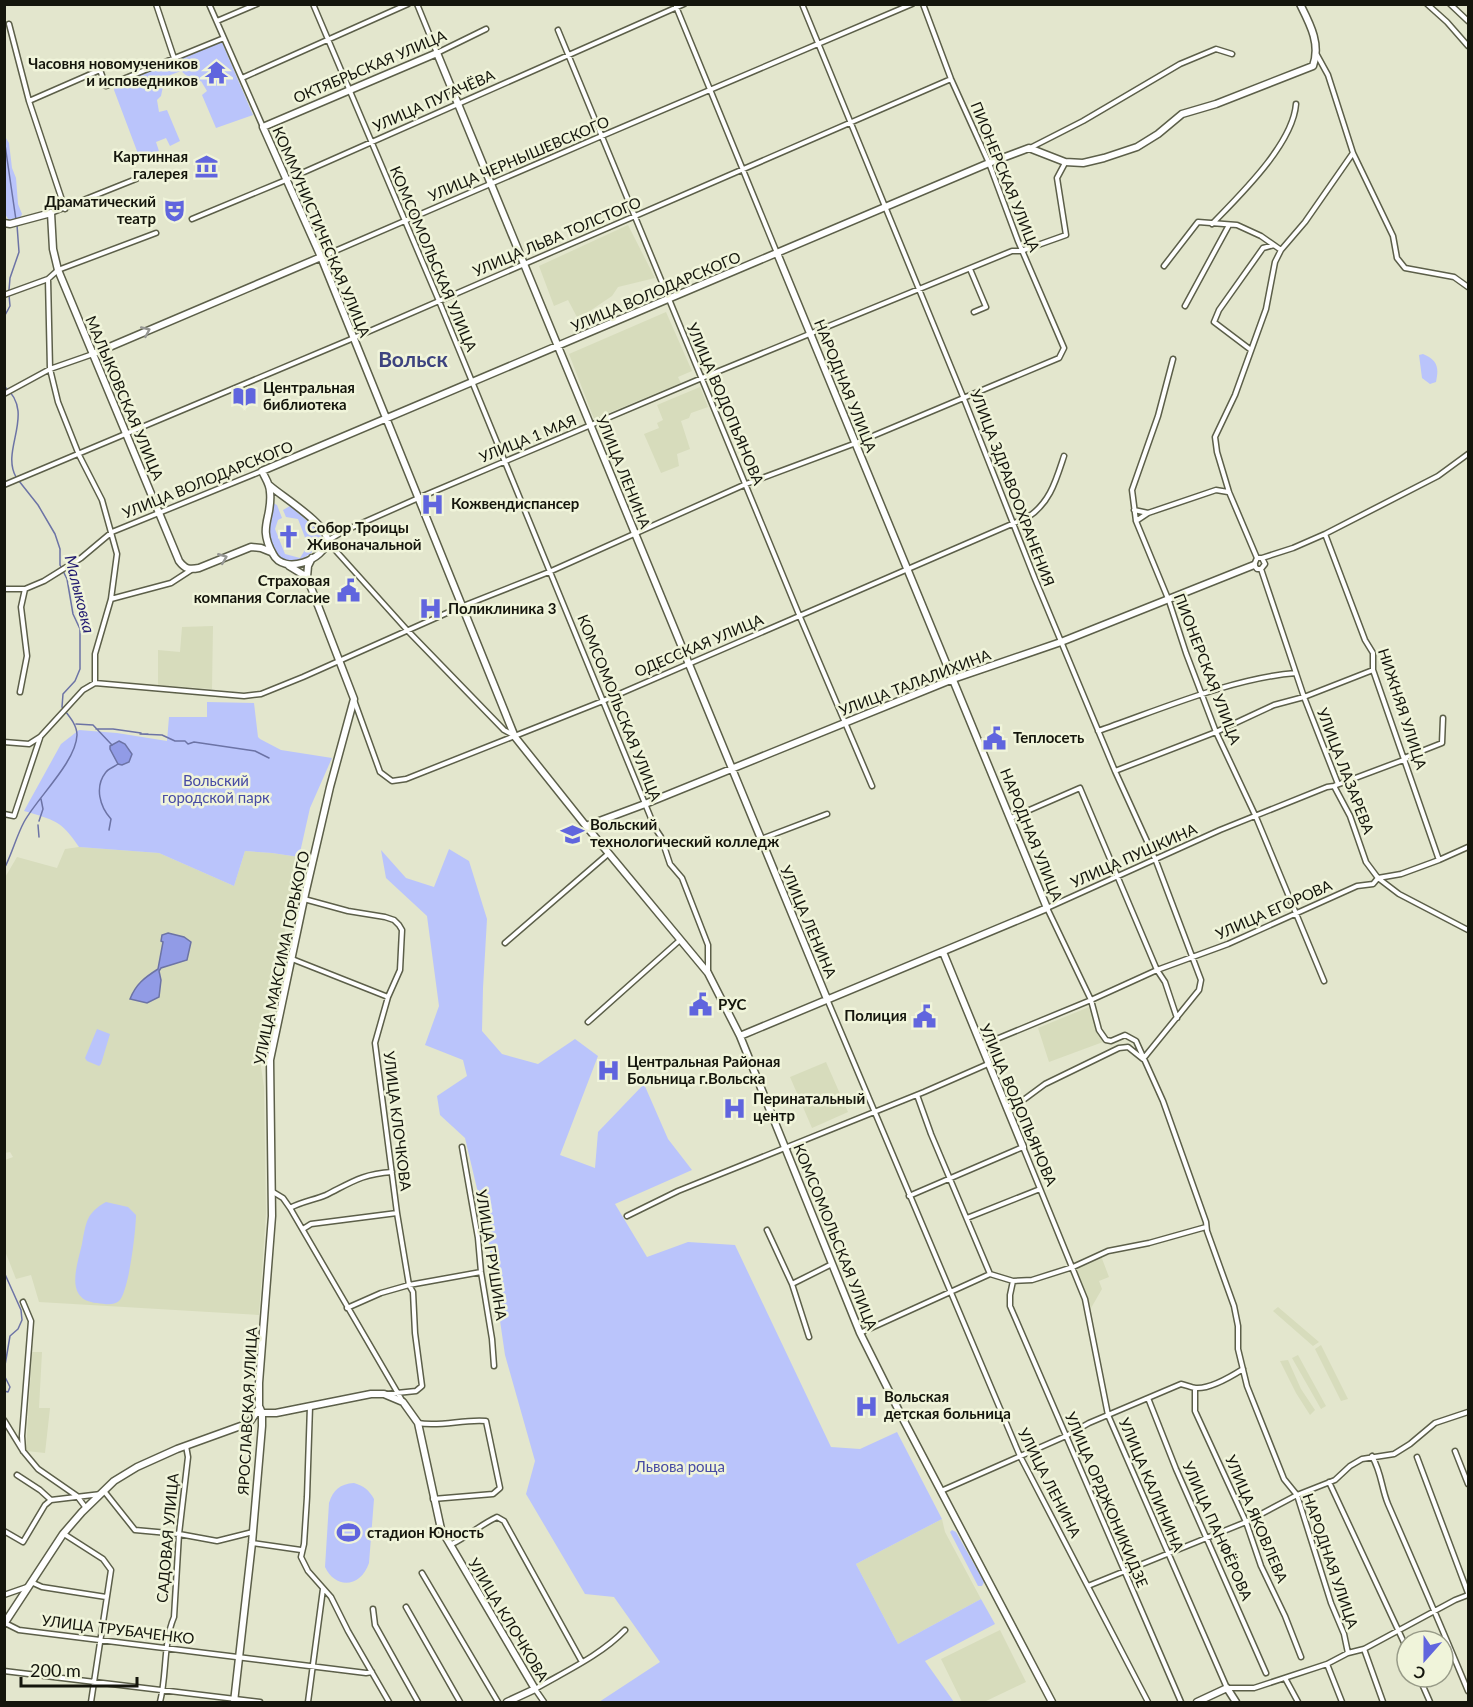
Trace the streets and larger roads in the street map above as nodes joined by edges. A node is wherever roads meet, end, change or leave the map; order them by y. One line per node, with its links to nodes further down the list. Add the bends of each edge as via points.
1 (156, 4): 28 (street)
2 (209, 4): 15 (street, КОММУНИСТИЧЕСКАЯ УЛИЦА)
3 (257, 4): 15 (street)
4 (313, 4): 21 (street, КОМСОМОЛЬСКАЯ УЛИЦА)
5 (408, 4): 21 (street)
6 (417, 4): 24 (street, УЛИЦА ЛЕНИНА)
7 (684, 4): 14 (street, УЛИЦА ПУГАЧЁВА)
8 (802, 4): 22 (street, УЛИЦА ЗДРАВООХРАНЕНИЯ)
9 (912, 4): 22 (street, УЛИЦА ЧЕРНЫШЕВСКОГО)
10 (923, 4): 30 (street, ПИОНЕРСКАЯ УЛИЦА)
11 (1300, 4): 27 (street, via 1312,28)
12 (1427, 4): 23 (street)
13 (1450, 4): 16 (street)
14 (676, 6): 25 (street, УЛИЦА ПУГАЧЁВА); 32 (street, НАРОДНАЯ УЛИЦА)
15 (217, 21): 20 (street, КОММУНИСТИЧЕСКАЯ УЛИЦА)
16 (1468, 21)
17 (9, 24): 33 (street)
18 (486, 29): 24 (street, ОКТЯБРЬСКАЯ УЛИЦА)
19 (558, 30): 25 (street, УЛИЦА ВОДОПЬЯНОВА)
20 (224, 38): 28 (street); 29 (street, КОММУНИСТИЧЕСКАЯ УЛИЦА)
21 (328, 40): 29 (street); 31 (street, КОМСОМОЛЬСКАЯ УЛИЦА)
22 (819, 43): 32 (street, УЛИЦА ЧЕРНЫШЕВСКОГО); 36 (street, УЛИЦА ЗДРАВООХРАНЕНИЯ)
23 (1468, 46)
24 (437, 52): 31 (street, ОКТЯБРЬСКАЯ УЛИЦА); 34 (street, УЛИЦА ЛЕНИНА)
25 (568, 54): 34 (street, УЛИЦА ПУГАЧЁВА); 38 (street, УЛИЦА ВОДОПЬЯНОВА)
26 (1232, 54): 40 (street, via 1216,49 1180,64)
27 (1317, 55): 41 (street, via 1328,75); 42 (street, via 1313,66 1182,114 1137,147 1083,163)
28 (175, 58): 33 (street, via 106,86 100,70)
29 (242, 78): 37 (street, КОММУНИСТИЧЕСКАЯ УЛИЦА)
30 (951, 79): 36 (street, УЛИЦА ЛЬВА ТОЛСТОГО); 43 (street, ПИОНЕРСКАЯ УЛИЦА)
31 (349, 89): 37 (street, ОКТЯБРЬСКАЯ УЛИЦА); 39 (street, КОМСОМОЛЬСКАЯ УЛИЦА)
32 (711, 90): 38 (street, УЛИЦА ЧЕРНЫШЕВСКОГО); 44 (street, НАРОДНАЯ УЛИЦА)
33 (29, 100): 49 (street)
34 (459, 104): 39 (street, УЛИЦА ПУГАЧЁВА); 47 (street, УЛИЦА ЛЕНИНА)
35 (1296, 104): 55 (street, via 1288,131 1258,176)
36 (850, 124): 44 (street, УЛИЦА ЛЬВА ТОЛСТОГО); 48 (street, УЛИЦА ЗДРАВООХРАНЕНИЯ)
37 (263, 127): 46 (street, КОММУНИСТИЧЕСКАЯ УЛИЦА)
38 (602, 135): 47 (street, УЛИЦА ЧЕРНЫШЕВСКОГО); 51 (street, УЛИЦА ВОДОПЬЯНОВА)
39 (370, 142): 46 (street, УЛИЦА ПУГАЧЁВА); 53 (street, КОМСОМОЛЬСКАЯ УЛИЦА)
40 (1029, 148): 42 (street); 43 (street, УЛИЦА ВОЛОДАРСКОГО)
41 (1353, 153): 59 (street); 68 (street, via 1393,236 1397,258 1405,268 1454,277)
42 (1065, 162): 60 (street, УЛИЦА 1 МАЯ, via 1057,178 1066,235)
43 (989, 163): 48 (street, УЛИЦА ВОЛОДАРСКОГО); 60 (street, ПИОНЕРСКАЯ УЛИЦА)
44 (743, 170): 51 (street, УЛИЦА ЛЬВА ТОЛСТОГО); 61 (street, НАРОДНАЯ УЛИЦА)
45 (136, 179): 49 (street)
46 (285, 180): 52 (street, УЛИЦА ПУГАЧЁВА); 62 (street, КОММУНИСТИЧЕСКАЯ УЛИЦА)
47 (493, 184): 53 (street, УЛИЦА ЧЕРНЫШЕВСКОГО); 63 (street, УЛИЦА ЛЕНИНА)
48 (885, 207): 61 (street, УЛИЦА ВОЛОДАРСКОГО); 69 (street, УЛИЦА ЗДРАВООХРАНЕНИЯ)
49 (65, 209): 50 (street)
50 (51, 213): 54 (street); 66 (street, МАЛЫКОВСКАЯ УЛИЦА)
51 (635, 216): 63 (street, УЛИЦА ЛЬВА ТОЛСТОГО); 71 (street, УЛИЦА ВОДОПЬЯНОВА)
52 (192, 219)
53 (404, 221): 62 (street, УЛИЦА ЧЕРНЫШЕВСКОГО); 72 (street, КОМСОМОЛЬСКАЯ УЛИЦА)
54 (4, 223)
55 (1212, 224): 56 (street); 64 (street, via 1198,222)
56 (1229, 225): 58 (street, via 1237,225); 73 (street)
57 (156, 233): 66 (street)
58 (1274, 244): 59 (street); 78 (street, via 1263,248 1214,322)
59 (1281, 250): 78 (street)
60 (1022, 251): 65 (street, УЛИЦА 1 МАЯ, via 1012,251); 85 (street, ПИОНЕРСКАЯ УЛИЦА, via 1064,348 1059,357)
61 (777, 253): 71 (street, УЛИЦА ВОЛОДАРСКОГО); 75 (street, НАРОДНАЯ УЛИЦА)
62 (321, 257): 76 (street, КОММУНИСТИЧЕСКАЯ УЛИЦА); 79 (street, УЛИЦА ЧЕРНЫШЕВСКОГО, one-way to 62)
63 (526, 263): 72 (street, УЛИЦА ЛЬВА ТОЛСТОГО); 77 (street, УЛИЦА ЛЕНИНА)
64 (1164, 266)
65 (970, 269): 69 (street, УЛИЦА 1 МАЯ); 74 (street, via 986,307)
66 (58, 270): 67 (street); 79 (street, МАЛЫКОВСКАЯ УЛИЦА)
67 (48, 279): 70 (street); 81 (street)
68 (1468, 286)
69 (919, 289): 75 (street, УЛИЦА 1 МАЯ); 85 (street, УЛИЦА ЗДРАВООХРАНЕНИЯ)
70 (4, 295)
71 (669, 299): 77 (street, УЛИЦА ВОЛОДАРСКОГО); 82 (street, УЛИЦА ВОДОПЬЯНОВА)
72 (439, 301): 76 (street, УЛИЦА ЛЬВА ТОЛСТОГО); 83 (street, КОМСОМОЛЬСКАЯ УЛИЦА)
73 (1185, 306)
74 (974, 312)
75 (811, 334): 82 (street, УЛИЦА 1 МАЯ); 89 (street, НАРОДНАЯ УЛИЦА)
76 (354, 338): 86 (street, КОММУНИСТИЧЕСКАЯ УЛИЦА); 88 (street, УЛИЦА ЛЬВА ТОЛСТОГО)
77 (558, 346): 83 (street, УЛИЦА ВОЛОДАРСКОГО); 87 (street, УЛИЦА ЛЕНИНА)
78 (1251, 350): 98 (street, via 1215,437)
79 (93, 354): 81 (street, УЛИЦА ЧЕРНЫШЕВСКОГО); 88 (street, МАЛЫКОВСКАЯ УЛИЦА)
80 (1173, 358): 102 (street, ПИОНЕРСКАЯ УЛИЦА, via 1132,490)
81 (50, 369): 84 (street, УЛИЦА ЧЕРНЫШЕВСКОГО); 91 (street)
82 (702, 378): 87 (street, УЛИЦА 1 МАЯ); 95 (street, УЛИЦА ВОДОПЬЯНОВА)
83 (471, 382): 86 (street, УЛИЦА ВОЛОДАРСКОГО); 93 (street, КОМСОМОЛЬСКАЯ УЛИЦА)
84 (4, 394)
85 (964, 399): 89 (street); 106 (street, УЛИЦА ЗДРАВООХРАНЕНИЯ)
86 (387, 419): 94 (street, УЛИЦА ВОЛОДАРСКОГО); 100 (street, КОММУНИСТИЧЕСКАЯ УЛИЦА)
87 (591, 426): 93 (street, УЛИЦА 1 МАЯ); 110 (street, УЛИЦА ЛЕНИНА)
88 (127, 434): 91 (street, УЛИЦА ЛЬВА ТОЛСТОГО); 103 (street, МАЛЫКОВСКАЯ УЛИЦА)
89 (856, 443): 95 (street); 120 (street, НАРОДНАЯ УЛИЦА)
90 (1468, 454): 111 (street, via 1438,476)
91 (78, 455): 96 (street, УЛИЦА ЛЬВА ТОЛСТОГО); 109 (street, via 102,500)
92 (1064, 456): 106 (street, ОДЕССКАЯ УЛИЦА, via 1049,496 1039,510)
93 (504, 462): 100 (street, УЛИЦА 1 МАЯ); 123 (street, КОМСОМОЛЬСКАЯ УЛИЦА)
94 (262, 471): 97 (street); 103 (street, УЛИЦА ВОЛОДАРСКОГО)
95 (746, 484): 110 (street); 130 (street, УЛИЦА ВОДОПЬЯНОВА)
96 (4, 485)
97 (269, 485): 99 (street); 101 (street)
98 (1229, 492): 104 (street, via 1216,489); 117 (street)
99 (282, 496): 101 (street); 107 (street)
100 (419, 497): 108 (street, УЛИЦА 1 МАЯ); 129 (street, КОММУНИСТИЧЕСКАЯ УЛИЦА)
101 (270, 500): 114 (street, via 264,534)
102 (1134, 510): 104 (street); 105 (street, ПИОНЕРСКАЯ УЛИЦА)
103 (160, 513): 109 (street, УЛИЦА ВОЛОДАРСКОГО); 122 (street, МАЛЫКОВСКАЯ УЛИЦА, via 180,561)
104 (1148, 513): 105 (street)
105 (1136, 521): 128 (street, ПИОНЕРСКАЯ УЛИЦА)
106 (1013, 522): 120 (street, ОДЕССКАЯ УЛИЦА); 132 (street, УЛИЦА ЗДРАВООХРАНЕНИЯ)
107 (321, 527): 108 (street); 112 (street)
108 (344, 531): 112 (street, УЛИЦА 1 МАЯ)
109 (111, 532): 125 (street, УЛИЦА ВОЛОДАРСКОГО, via 81,558); 127 (street, via 117,554)
110 (635, 533): 123 (street); 134 (street, УЛИЦА ЛЕНИНА)
111 (1325, 534): 117 (street); 135 (street, НИЖНЯЯ УЛИЦА, via 1373,653)
112 (327, 541): 113 (street); 115 (street)
113 (322, 551): 115 (street); 116 (street)
114 (272, 553): 118 (street, via 278,562); 122 (street, one-way to 114, via 251,547)
115 (338, 554): 131 (street)
116 (312, 558): 118 (street); 124 (street)
117 (1259, 558): 119 (street); 121 (street, via 1265,564)
118 (289, 566): 124 (street)
119 (1254, 566): 121 (street); 128 (street, УЛИЦА ТАЛАЛИХИНА)
120 (908, 569): 130 (street, ОДЕССКАЯ УЛИЦА); 137 (street, НАРОДНАЯ УЛИЦА)
121 (1261, 569): 136 (street, УЛИЦА ЛАЗАРЕВА)
122 (191, 570): 127 (street, via 171,583)
123 (549, 572): 129 (street); 143 (street, КОМСОМОЛЬСКАЯ УЛИЦА)
124 (307, 577): 133 (street)
125 (25, 589): 126 (street, УЛИЦА ВОЛОДАРСКОГО); 139 (street, via 21,608 27,656)
126 (4, 590)
127 (111, 599): 138 (street, via 95,654)
128 (1169, 601): 132 (street, УЛИЦА ТАЛАЛИХИНА); 140 (street, ПИОНЕРСКАЯ УЛИЦА)
129 (463, 606): 131 (street); 148 (street, КОММУНИСТИЧЕСКАЯ УЛИЦА)
130 (800, 617): 134 (street, ОДЕССКАЯ УЛИЦА); 145 (street, УЛИЦА ВОДОПЬЯНОВА)
131 (408, 631): 133 (street); 148 (street, via 504,730)
132 (1061, 642): 137 (street, УЛИЦА ТАЛАЛИХИНА); 146 (street, УЛИЦА ЗДРАВООХРАНЕНИЯ)
133 (339, 662): 138 (street, via 261,694 244,696); 142 (street)
134 (689, 663): 143 (street, ОДЕССКАЯ УЛИЦА); 152 (street, УЛИЦА ЛЕНИНА)
135 (1373, 670): 141 (street); 151 (street, НИЖНЯЯ УЛИЦА)
136 (1296, 673): 140 (street, via 1274,675); 141 (street, УЛИЦА ЛАЗАРЕВА)
137 (954, 679): 145 (street, УЛИЦА ТАЛАЛИХИНА); 160 (street, НАРОДНАЯ УЛИЦА)
138 (95, 682): 149 (street)
139 (20, 692)
140 (1201, 695): 146 (street); 147 (street, ПИОНЕРСКАЯ УЛИЦА)
141 (1304, 697): 147 (street, via 1274,705); 154 (street, УЛИЦА ЛАЗАРЕВА)
142 (354, 699): 148 (street, ОДЕССКАЯ УЛИЦА, via 380,772 392,781); 169 (street, УЛИЦА МАКСИМА ГОРЬКОГО)
143 (603, 701): 148 (street, ОДЕССКАЯ УЛИЦА); 156 (street, КОМСОМОЛЬСКАЯ УЛИЦА)
144 (1443, 718): 151 (street, УЛИЦА ПУШКИНА, via 1442,743)
145 (845, 722): 152 (street, УЛИЦА ТАЛАЛИХИНА); 155 (street, УЛИЦА ВОДОПЬЯНОВА)
146 (1098, 731): 153 (street, УЛИЦА ЗДРАВООХРАНЕНИЯ)
147 (1216, 732): 153 (street); 159 (street, ПИОНЕРСКАЯ УЛИЦА)
148 (515, 736): 161 (street, КОММУНИСТИЧЕСКАЯ УЛИЦА)
149 (40, 737): 150 (street, via 29,744); 157 (street, via 14,816)
150 (4, 742)
151 (1405, 758): 154 (street, УЛИЦА ПУШКИНА); 165 (street, НИЖНЯЯ УЛИЦА)
152 (731, 768): 156 (street, УЛИЦА ТАЛАЛИХИНА); 162 (street, УЛИЦА ЛЕНИНА)
153 (1115, 771): 166 (street, УЛИЦА ЗДРАВООХРАНЕНИЯ)
154 (1336, 785): 159 (street, УЛИЦА ПУШКИНА); 168 (street, УЛИЦА ЛАЗАРЕВА, via 1366,862)
155 (872, 786)
156 (645, 804): 161 (street, УЛИЦА ТАЛАЛИХИНА); 179 (street, КОМСОМОЛЬСКАЯ УЛИЦА, via 667,858 682,878 708,945)
157 (4, 814)
158 (827, 814): 162 (street)
159 (1256, 817): 166 (street, УЛИЦА ПУШКИНА); 171 (street, ПИОНЕРСКАЯ УЛИЦА)
160 (1011, 818): 167 (street, via 1080,788); 170 (street, НАРОДНАЯ УЛИЦА)
161 (586, 826): 164 (street, КОММУНИСТИЧЕСКАЯ УЛИЦА)
162 (761, 839): 182 (street, УЛИЦА ЛЕНИНА)
163 (1468, 848): 165 (street, УЛИЦА ЕГОРОВА)
164 (609, 853): 173 (street, КОММУНИСТИЧЕСКАЯ УЛИЦА); 174 (street)
165 (1439, 860): 168 (street, УЛИЦА ЕГОРОВА)
166 (1155, 861): 167 (street, УЛИЦА ПУШКИНА); 176 (street, УЛИЦА ЗДРАВООХРАНЕНИЯ)
167 (1119, 876): 170 (street, УЛИЦА ПУШКИНА); 178 (street)
168 (1378, 878): 171 (street, УЛИЦА ЕГОРОВА, via 1373,884 1357,886); 172 (street, УЛИЦА ЛАЗАРЕВА, via 1399,894)
169 (304, 899): 177 (street, УЛИЦА МАКСИМА ГОРЬКОГО); 181 (street, УЛИЦА КЛОЧКОВА, via 385,917 399,925 400,970)
170 (1047, 908): 175 (street, УЛИЦА ПУШКИНА); 183 (street, НАРОДНАЯ УЛИЦА)
171 (1294, 913): 176 (street, УЛИЦА ЕГОРОВА); 180 (street, ПИОНЕРСКАЯ УЛИЦА)
172 (1468, 930)
173 (680, 940): 179 (street, КОММУНИСТИЧЕСКАЯ УЛИЦА); 185 (street)
174 (506, 943)
175 (943, 952): 182 (street, УЛИЦА ПУШКИНА); 187 (street, УЛИЦА ВОДОПЬЯНОВА)
176 (1194, 958): 178 (street, УЛИЦА ЕГОРОВА); 184 (street, УЛИЦА ЗДРАВООХРАНЕНИЯ, via 1201,980 1199,990)
177 (291, 959): 181 (street); 199 (street, УЛИЦА МАКСИМА ГОРЬКОГО, via 270,1060)
178 (1157, 970): 183 (street, УЛИЦА ЕГОРОВА); 184 (street, via 1173,1001)
179 (708, 973): 186 (street, КОМСОМОЛЬСКАЯ УЛИЦА)
180 (1324, 981)
181 (388, 997): 196 (street, УЛИЦА КЛОЧКОВА, via 375,1043)
182 (827, 999): 186 (street, УЛИЦА ПУШКИНА); 192 (street, УЛИЦА ЛЕНИНА)
183 (1091, 1000): 187 (street, УЛИЦА ЕГОРОВА); 188 (street, НАРОДНАЯ УЛИЦА, via 1099,1030 1106,1040 1125,1035 1136,1041)
184 (1175, 1021): 188 (street)
185 (588, 1022)
186 (740, 1036): 195 (street, КОМСОМОЛЬСКАЯ УЛИЦА)
187 (980, 1046): 189 (street, УЛИЦА ВОДОПЬЯНОВА)
188 (1143, 1059): 191 (street, via 1128,1047 1119,1048); 205 (street, НАРОДНАЯ УЛИЦА, via 1163,1101)
189 (988, 1064): 190 (street); 191 (street, УЛИЦА ВОДОПЬЯНОВА)
190 (917, 1095): 192 (street); 197 (street)
191 (1006, 1107): 194 (street, УЛИЦА ВОДОПЬЯНОВА)
192 (875, 1112): 195 (street); 200 (street, УЛИЦА ЛЕНИНА)
193 (462, 1147): 210 (street, УЛИЦА ГРУШИНА)
194 (1023, 1147): 197 (street); 198 (street, УЛИЦА ВОДОПЬЯНОВА)
195 (785, 1148): 203 (street); 208 (street, КОМСОМОЛЬСКАЯ УЛИЦА)
196 (392, 1172): 201 (street, via 372,1174); 202 (street, УЛИЦА КЛОЧКОВА)
197 (950, 1179): 200 (street); 204 (street)
198 (1040, 1189): 204 (street); 209 (street, УЛИЦА ВОДОПЬЯНОВА)
199 (273, 1192): 201 (street); 228 (street, ЯРОСЛАВСКАЯ УЛИЦА)
200 (909, 1196): 215 (street, УЛИЦА ЛЕНИНА)
201 (290, 1208): 206 (street)
202 (397, 1213): 206 (street, via 330,1220); 214 (street, УЛИЦА КЛОЧКОВА)
203 (627, 1216)
204 (967, 1218): 211 (street)
205 (1206, 1227): 209 (street, via 1108,1251); 221 (street, НАРОДНАЯ УЛИЦА, via 1234,1306)
206 (303, 1229): 217 (street)
207 (767, 1230): 213 (street)
208 (832, 1264): 213 (street); 218 (street, КОМСОМОЛЬСКАЯ УЛИЦА)
209 (1073, 1267): 212 (street, via 1032,1280); 230 (street, УЛИЦА КАЛИНИНА, via 1090,1318)
210 (481, 1272): 214 (street); 220 (street, УЛИЦА ГРУШИНА)
211 (990, 1274): 212 (street); 215 (street)
212 (1013, 1281): 233 (street, УЛИЦА ОРДЖОНИКИДЗЕ, via 1010,1306)
213 (792, 1284): 219 (street)
214 (410, 1285): 217 (street); 223 (street, УЛИЦА КЛОЧКОВА, via 422,1386 416,1391)
215 (950, 1292): 218 (street); 237 (street, УЛИЦА ЛЕНИНА)
216 (23, 1302): 235 (street, via 30,1321)
217 (347, 1308): 223 (street)
218 (860, 1333): 243 (street, КОМСОМОЛЬСКАЯ УЛИЦА)
219 (809, 1337)
220 (494, 1366)
221 (1243, 1369): 222 (street); 246 (street, НАРОДНАЯ УЛИЦА, via 1284,1479)
222 (1195, 1389): 225 (street, via 1181,1384); 250 (street, УЛИЦА ЯКОВЛЕВА, via 1196,1411)
223 (398, 1392): 224 (street); 226 (street)
224 (384, 1394): 226 (street); 227 (street)
225 (1148, 1398): 230 (street); 255 (street, УЛИЦА ПАНФЁРОВА)
226 (403, 1402): 232 (street, УЛИЦА КЛОЧКОВА)
227 (310, 1405): 228 (street, via 276,1413); 258 (street)
228 (259, 1411): 234 (street, via 244,1425); 252 (street, ЯРОСЛАВСКАЯ УЛИЦА)
229 (1468, 1412): 238 (street, via 1435,1424 1394,1454)
230 (1108, 1415): 233 (street); 259 (street, УЛИЦА КАЛИНИНА)
231 (4, 1420): 235 (street)
232 (418, 1423): 247 (street, УЛИЦА КЛОЧКОВА); 247 (street, via 486,1421 499,1479 500,1488 493,1494)
233 (1066, 1436): 237 (street); 260 (street, УЛИЦА ОРДЖОНИКИДЗЕ)
234 (186, 1446): 244 (street, via 137,1467); 254 (street, САДОВАЯ УЛИЦА)
235 (23, 1451): 245 (street, via 38,1469)
236 (1455, 1451): 242 (street)
237 (1020, 1456): 243 (street); 263 (street, УЛИЦА ЛЕНИНА)
238 (1372, 1456): 241 (street); 270 (street, via 1380,1470 1386,1500)
239 (1417, 1457): 265 (street)
240 (17, 1475): 248 (street)
241 (1329, 1482): 246 (street); 272 (street)
242 (1468, 1484)
243 (941, 1491): 305 (street, КОМСОМОЛЬСКАЯ УЛИЦА)
244 (102, 1492): 245 (street); 249 (street); 254 (street, via 135,1530)
245 (77, 1496): 248 (street); 249 (street)
246 (1297, 1496): 250 (street); 279 (street, НАРОДНАЯ УЛИЦА)
247 (433, 1499): 257 (street, УЛИЦА КЛОЧКОВА)
248 (51, 1500): 251 (street, via 22,1542)
249 (86, 1508): 253 (street)
250 (1246, 1522): 255 (street); 281 (street, УЛИЦА ЯКОВЛЕВА)
251 (4, 1531)
252 (253, 1532): 254 (street, via 217,1541); 256 (street, ЯРОСЛАВСКАЯ УЛИЦА)
253 (63, 1534): 262 (street); 267 (street, via 103,1559 111,1570)
254 (179, 1534): 278 (street, САДОВАЯ УЛИЦА)
255 (1207, 1537): 259 (street); 287 (street, УЛИЦА ПАНФЁРОВА)
256 (252, 1543): 258 (street); 280 (street, ЯРОСЛАВСКАЯ УЛИЦА)
257 (449, 1546): 282 (street, via 497,1516 504,1521); 291 (street, УЛИЦА КЛОЧКОВА)
258 (301, 1550): 264 (street, via 308,1571)
259 (1168, 1555): 260 (street); 290 (street, УЛИЦА КАЛИНИНА)
260 (1125, 1572): 263 (street); 307 (street, УЛИЦА ОРДЖОНИКИДЗЕ)
261 (422, 1573): 302 (street)
262 (29, 1585): 266 (street); 267 (street); 271 (street)
263 (1088, 1586): 306 (street, УЛИЦА ЛЕНИНА)
264 (323, 1588): 284 (street); 286 (street)
265 (1468, 1594): 270 (street)
266 (4, 1595)
267 (106, 1597): 276 (street)
268 (405, 1607): 301 (street)
269 (374, 1609): 300 (street, via 375,1625)
270 (1435, 1611): 273 (street); 293 (street)
271 (5, 1624): 276 (street, УЛИЦА ТРУБАЧЕНКО, via 20,1630)
272 (1398, 1629)
273 (1403, 1629)
274 (625, 1630): 282 (street)
275 (1395, 1633): 277 (street)
276 (101, 1639): 278 (street, УЛИЦА ТРУБАЧЕНКО); 289 (street)
277 (1364, 1648): 279 (street); 312 (street)
278 (168, 1649): 280 (street, УЛИЦА ТРУБАЧЕНКО); 292 (street, САДОВАЯ УЛИЦА)
279 (1348, 1653): 283 (street)
280 (240, 1657): 284 (street, УЛИЦА ТРУБАЧЕНКО); 294 (street, ЯРОСЛАВСКАЯ УЛИЦА)
281 (1300, 1657)
282 (582, 1662): 291 (street)
283 (1327, 1664): 288 (street); 311 (street)
284 (314, 1666): 286 (street, УЛИЦА ТРУБАЧЕНКО); 298 (street)
285 (4, 1671): 289 (street)
286 (372, 1671): 299 (street)
287 (1266, 1673)
288 (1285, 1678): 290 (street, via 1254,1688); 310 (street)
289 (93, 1682): 292 (street); 295 (street)
290 (1227, 1688): 308 (street); 309 (street, УЛИЦА КАЛИНИНА)
291 (535, 1689): 303 (street); 304 (street, УЛИЦА КЛОЧКОВА)
292 (164, 1690): 294 (street); 296 (street, САДОВАЯ УЛИЦА)
293 (1468, 1691)
294 (234, 1701): 297 (street)
295 (91, 1702)
296 (160, 1702)
297 (260, 1702)
298 (308, 1702)
299 (388, 1702)
300 (418, 1702)
301 (460, 1702)
302 (498, 1702)
303 (507, 1702)
304 (544, 1702)
305 (1052, 1702)
306 (1148, 1702)
307 (1180, 1702)
308 (1197, 1702)
309 (1236, 1702)
310 (1298, 1702)
311 (1342, 1702)
312 (1383, 1702)

